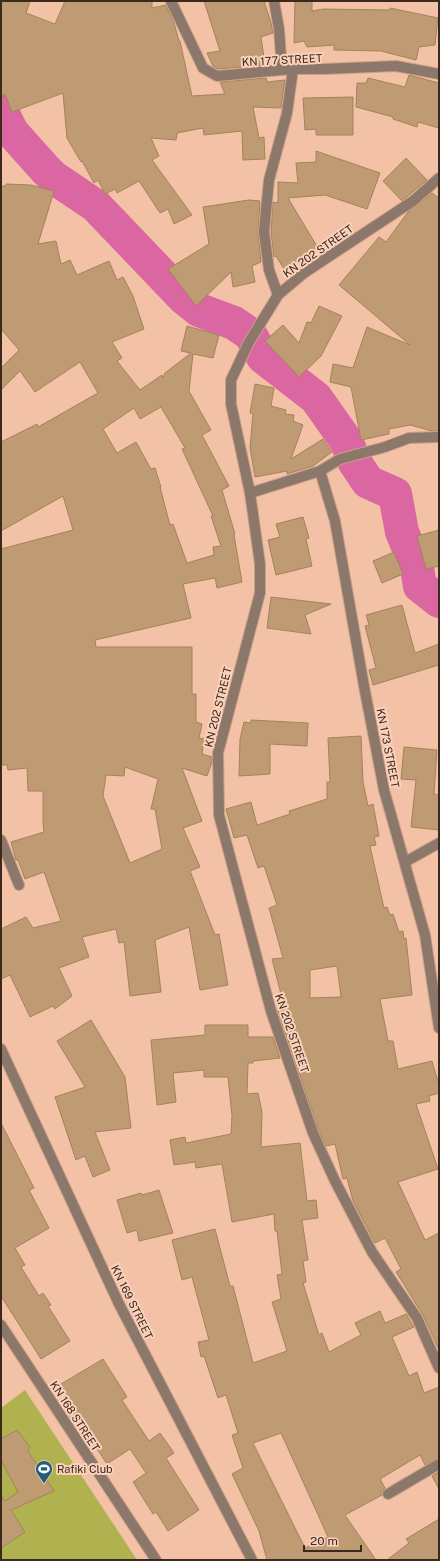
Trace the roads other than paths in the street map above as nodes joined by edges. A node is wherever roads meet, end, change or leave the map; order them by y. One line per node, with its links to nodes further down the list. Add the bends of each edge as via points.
1 (171, 1): 4 (street, KN 177 STREET, via 203,68 209,72 217,76)
2 (274, 1): 4 (street)
3 (293, 69): 4 (street, KN 177 STREET); 5 (street, KN 177 STREET, via 396,66); 7 (street, via 286,113 269,180 264,232 270,270)
4 (282, 70)
5 (439, 74)
6 (439, 178): 7 (street, KN 202 STREET, via 413,201 304,273)
7 (278, 295): 10 (street, KN 202 STREET, via 249,342 231,380 231,404)
8 (439, 437): 9 (street, via 409,438 340,459)
9 (320, 471): 10 (street); 13 (street, KN 173 STREET, via 335,521 384,790)
10 (250, 493): 18 (street, KN 202 STREET, via 260,564 260,593 218,753 219,815 271,1011 313,1133 372,1252 417,1318)
11 (1, 840): 14 (street)
12 (439, 843): 13 (street)
13 (405, 862): 15 (street, KN 173 STREET, via 425,935)
14 (19, 885)
15 (439, 1028)
16 (1, 1049): 22 (street, KN 169 STREET, via 119,1304)
17 (1, 1325): 21 (street, KN 168 STREET)
18 (439, 1368)
19 (439, 1464): 20 (street)
20 (388, 1494)
21 (156, 1560)
22 (252, 1560)

